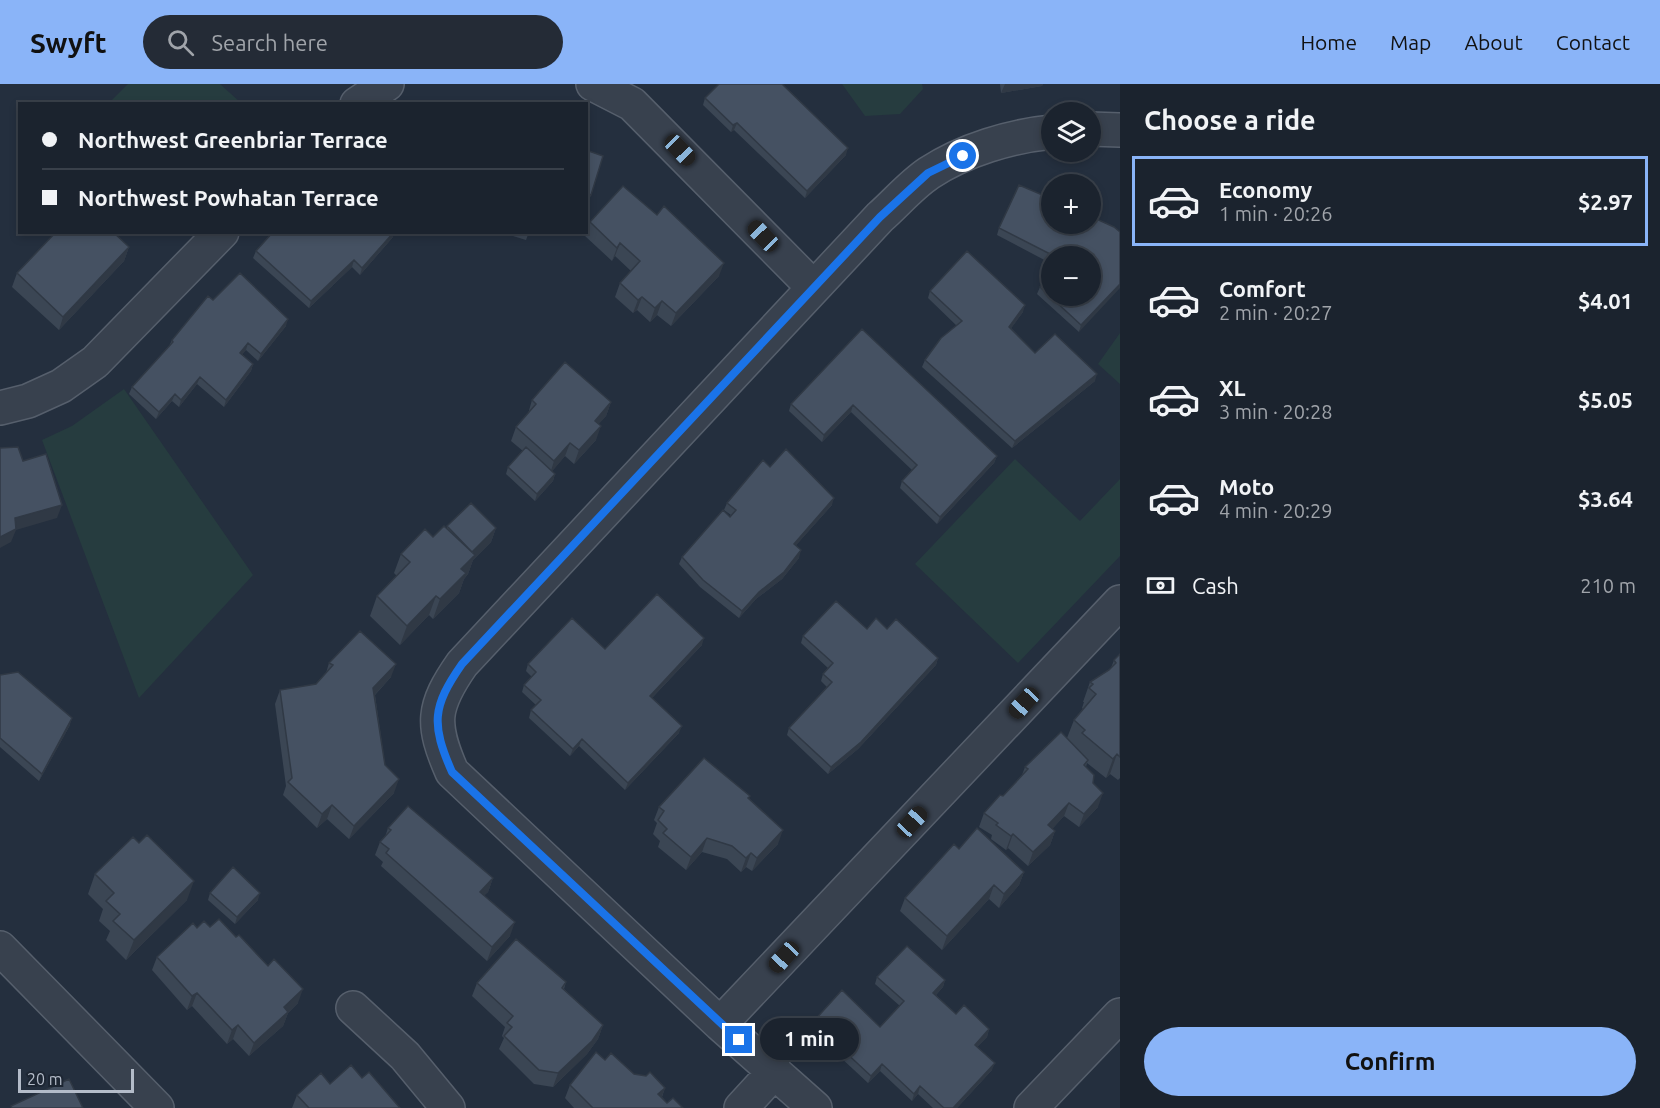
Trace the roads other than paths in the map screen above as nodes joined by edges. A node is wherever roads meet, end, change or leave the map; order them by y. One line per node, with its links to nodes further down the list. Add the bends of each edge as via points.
1 (387, 84): 3 (street)
2 (593, 84): 8 (street, via 632,104)
3 (360, 102)
4 (1101, 129): 5 (street)
5 (1120, 130)
6 (1041, 133): 8 (street, via 1020,135 928,173)
7 (220, 234): 9 (street, via 95,362 61,386)
8 (813, 287): 14 (street, via 462,664 443,691 437,720 437,739 452,772)
9 (0, 408)
10 (1120, 602): 14 (street)
11 (0, 948): 16 (street)
12 (353, 1008): 17 (street, via 405,1056)
13 (1120, 1015): 20 (street)
14 (720, 1024): 15 (street)
15 (775, 1071): 18 (street); 19 (street)
16 (157, 1108)
17 (448, 1108)
18 (741, 1108)
19 (815, 1108)
20 (1031, 1108)

